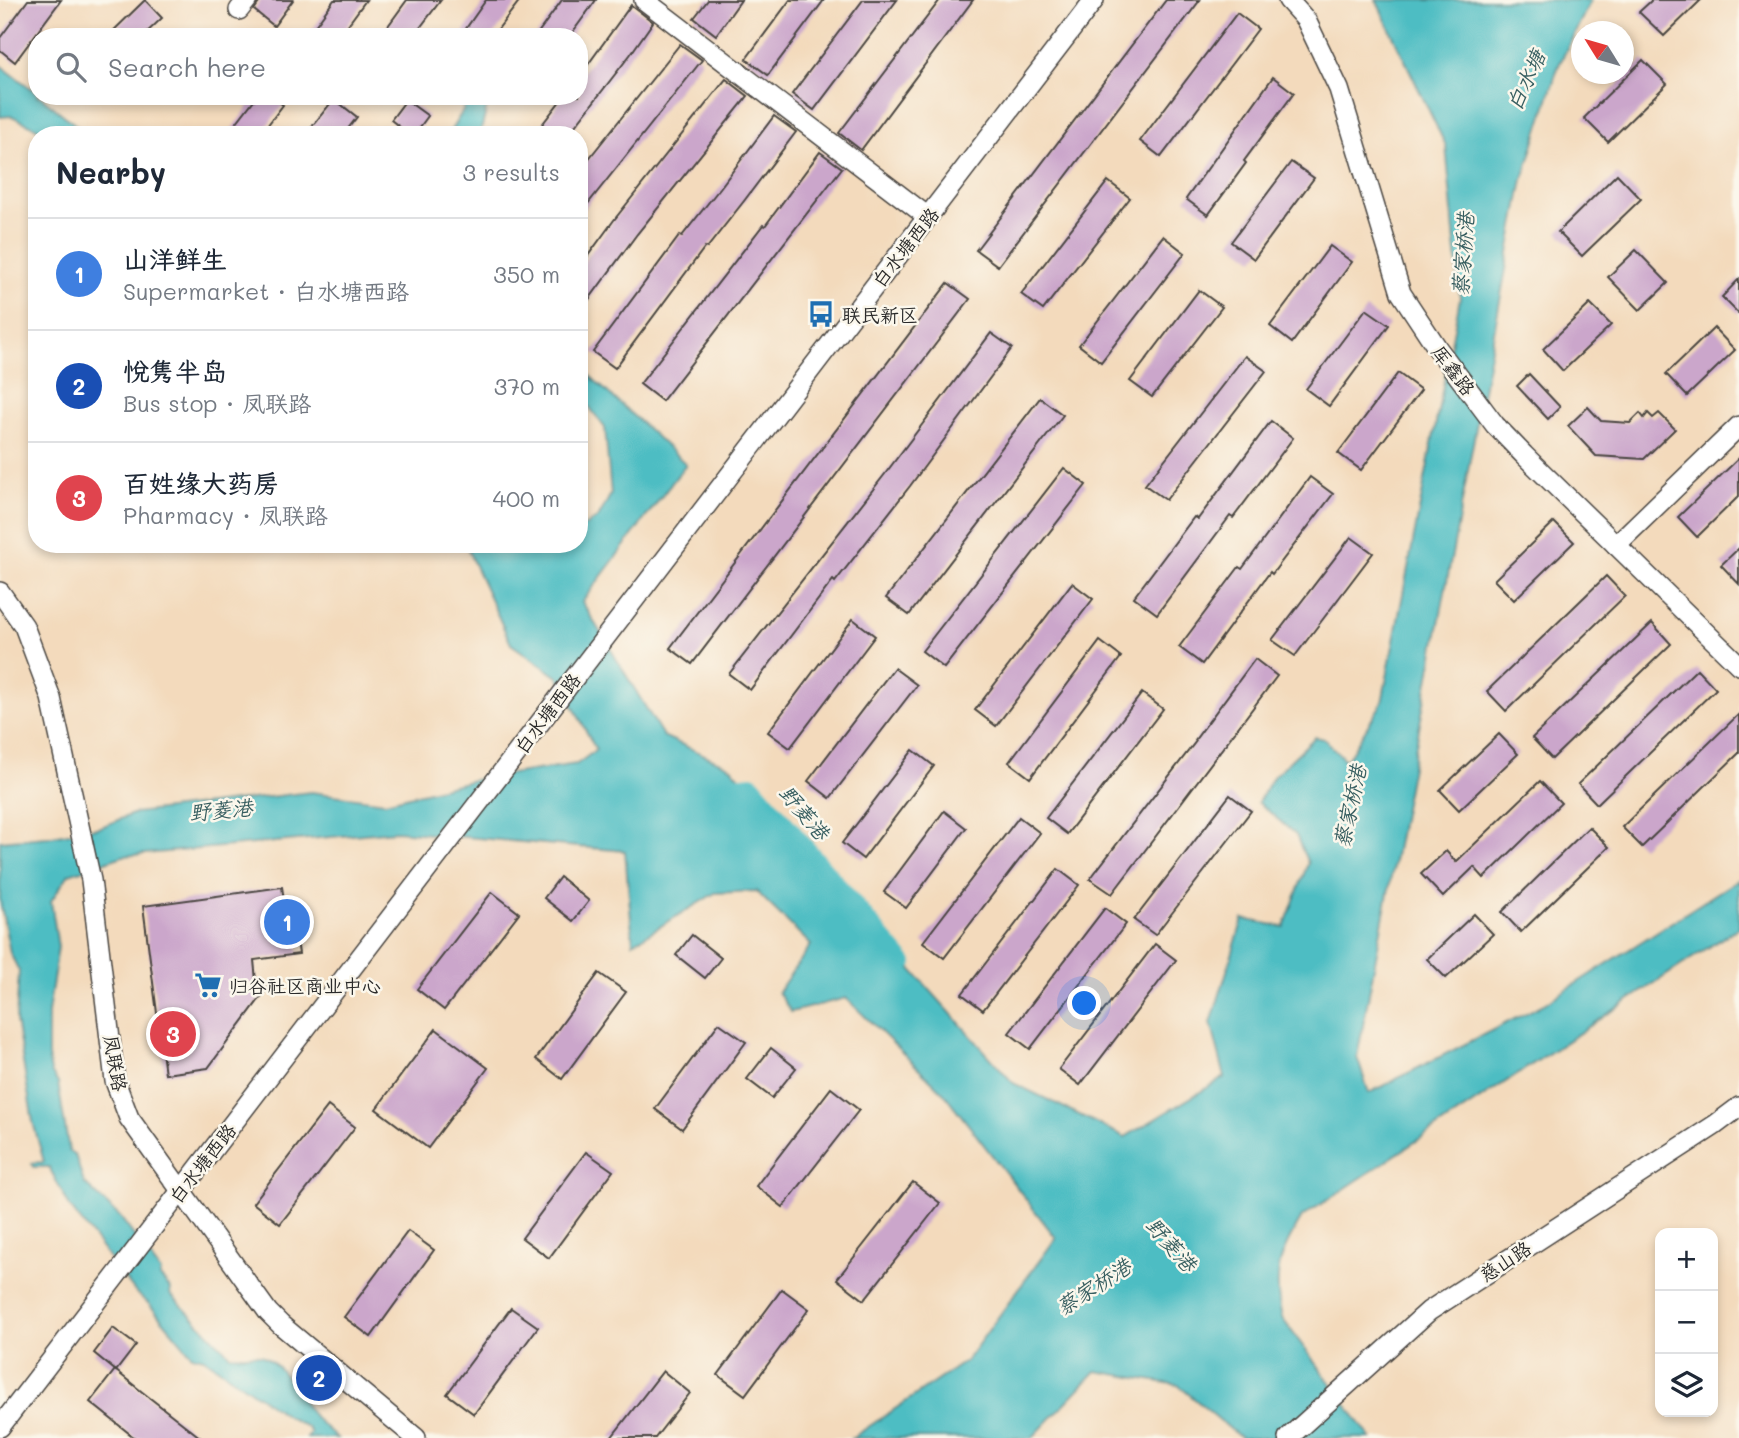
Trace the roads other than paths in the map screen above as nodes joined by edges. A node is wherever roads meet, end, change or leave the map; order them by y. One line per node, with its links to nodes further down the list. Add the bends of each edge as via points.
1 (644, 0): 4 (street)
2 (1094, 0): 4 (street, 白水塘西路)
3 (1288, 0): 6 (street, 厍鑫路, via 1306,20 1339,89 1401,293 1495,425)
4 (928, 217): 10 (street, 白水塘西路)
5 (1739, 426): 6 (street)
6 (1616, 545): 8 (street, 厍鑫路)
7 (0, 592): 10 (street, 凤联路, via 24,626 51,698 90,880 115,1081 129,1118)
8 (1739, 665)
9 (1739, 1107): 13 (street, 慈山路, via 1429,1311)
10 (182, 1190): 11 (street, 白水塘西路); 12 (street, 凤联路, via 268,1312)
11 (0, 1427)
12 (416, 1438)
13 (1288, 1438)

